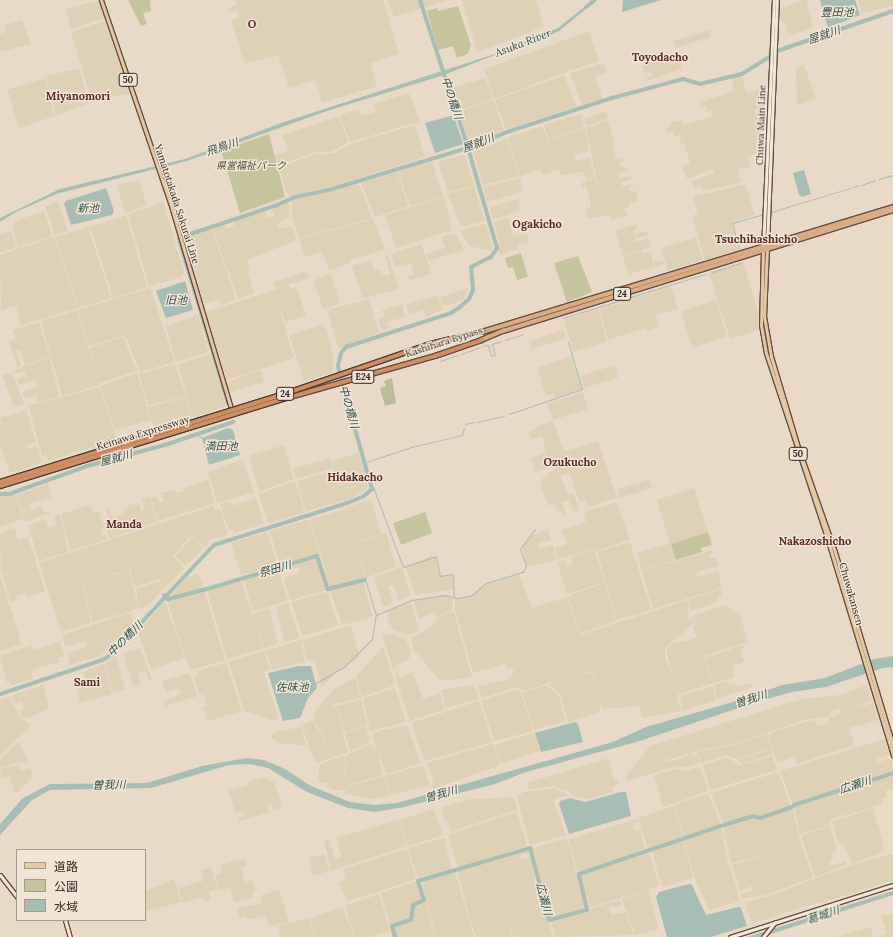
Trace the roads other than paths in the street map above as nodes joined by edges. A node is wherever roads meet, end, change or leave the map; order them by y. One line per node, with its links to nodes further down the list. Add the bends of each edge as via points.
1 (101, 0): 11 (main road, Yamatotakada Sakurai Line / 50, via 156,162)
2 (775, 0): 5 (main road, Chuwa Main Line); 5 (main road, Chuwa Main Line)
3 (893, 207): 5 (highway, Kashihara Bypass / 24)
4 (893, 210): 5 (highway, Kashihara Bypass / 24)
5 (765, 248): 6 (highway, Kashihara Bypass / 24); 7 (highway, Kashihara Bypass / 24, via 503,331); 14 (main road, Chuwakansen / 50, via 761,325 766,353)
6 (484, 331): 8 (highway, 24); 11 (highway, Kashihara Bypass / 24, bridge, via 243,405)
7 (482, 340): 9 (highway, 24); 11 (highway, Kashihara Bypass / 24)
8 (430, 344): 10 (highway, E24, bridge)
9 (435, 356): 10 (highway, E24)
10 (290, 394): 12 (highway, Keinawa Expressway / E24, bridge); 13 (highway, Keinawa Expressway / E24, bridge)
11 (233, 412): 12 (highway, Kashihara Bypass / 24); 13 (highway, Kashihara Bypass / 24)
12 (0, 482)
13 (0, 486)
14 (870, 677): 15 (main road, Chuwakansen / 50); 16 (main road, Chuwakansen / 50)
15 (893, 745)
16 (893, 755)
17 (0, 875): 19 (main road)
18 (893, 885): 21 (main road)
19 (16, 896)
20 (65, 921): 22 (main road)
21 (776, 922): 23 (main road); 24 (main road)
22 (70, 937)
23 (730, 937)
24 (763, 937)

